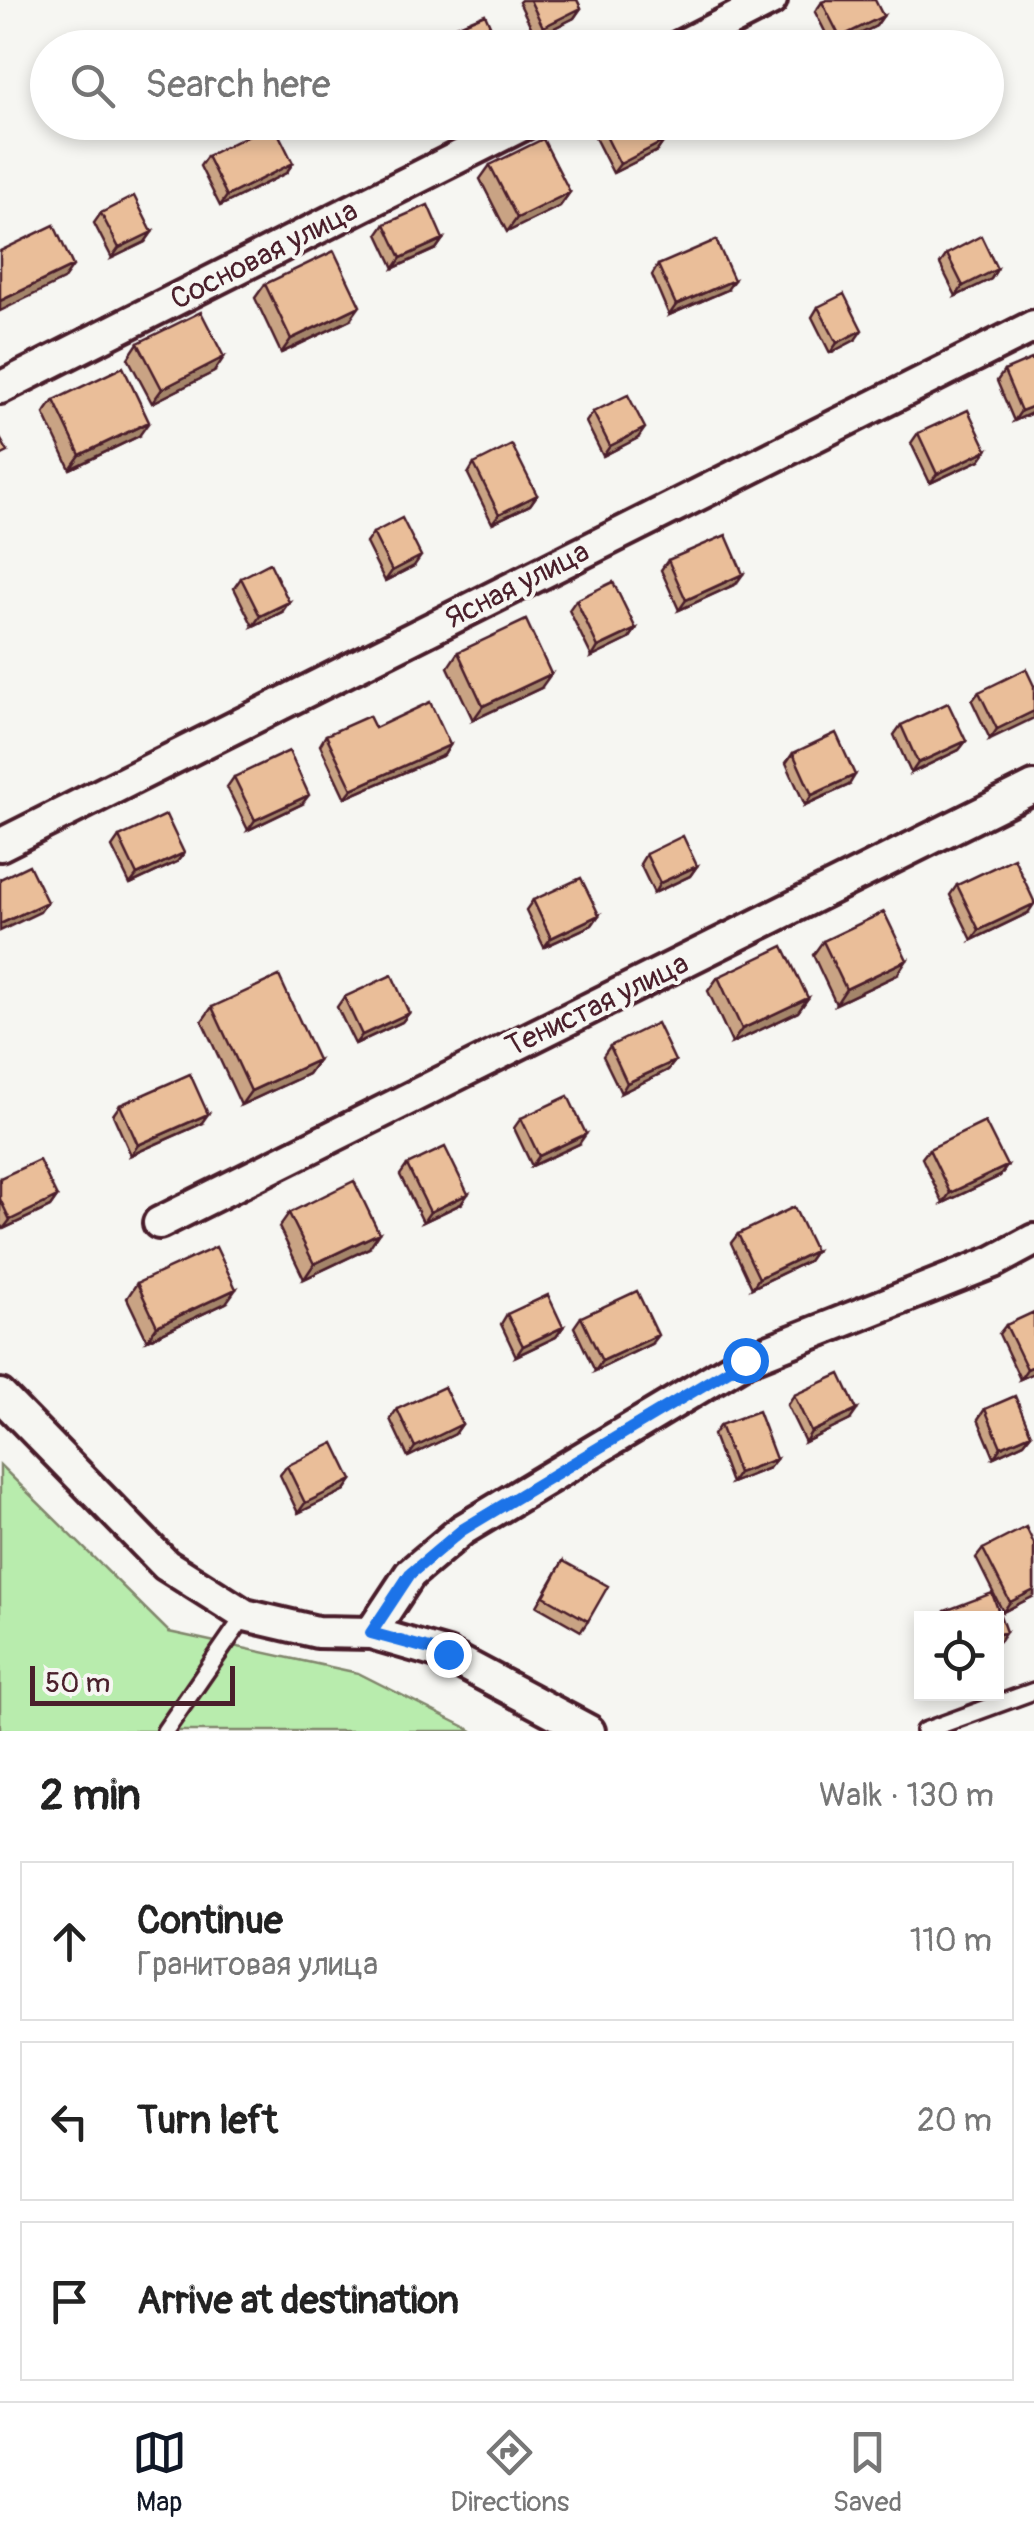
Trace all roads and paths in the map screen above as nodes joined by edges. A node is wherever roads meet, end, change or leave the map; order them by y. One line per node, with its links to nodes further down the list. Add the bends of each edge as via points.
1 (771, 0): 2 (street)
2 (712, 30)
3 (492, 140): 5 (street, Сосновая улица)
4 (1034, 326): 7 (street, Ясная улица)
5 (0, 388)
6 (1034, 787): 8 (street, Тенистая улица)
7 (0, 845)
8 (159, 1223)
9 (1034, 1240): 12 (street, via 745,1360 462,1530 410,1574)
10 (0, 1394): 11 (street, via 166,1565)
11 (244, 1615): 12 (street, via 317,1632); 14 (lane)
12 (371, 1633): 15 (street, via 448,1654)
13 (1034, 1691): 16 (lane)
14 (164, 1731)
15 (589, 1731)
16 (924, 1731)

